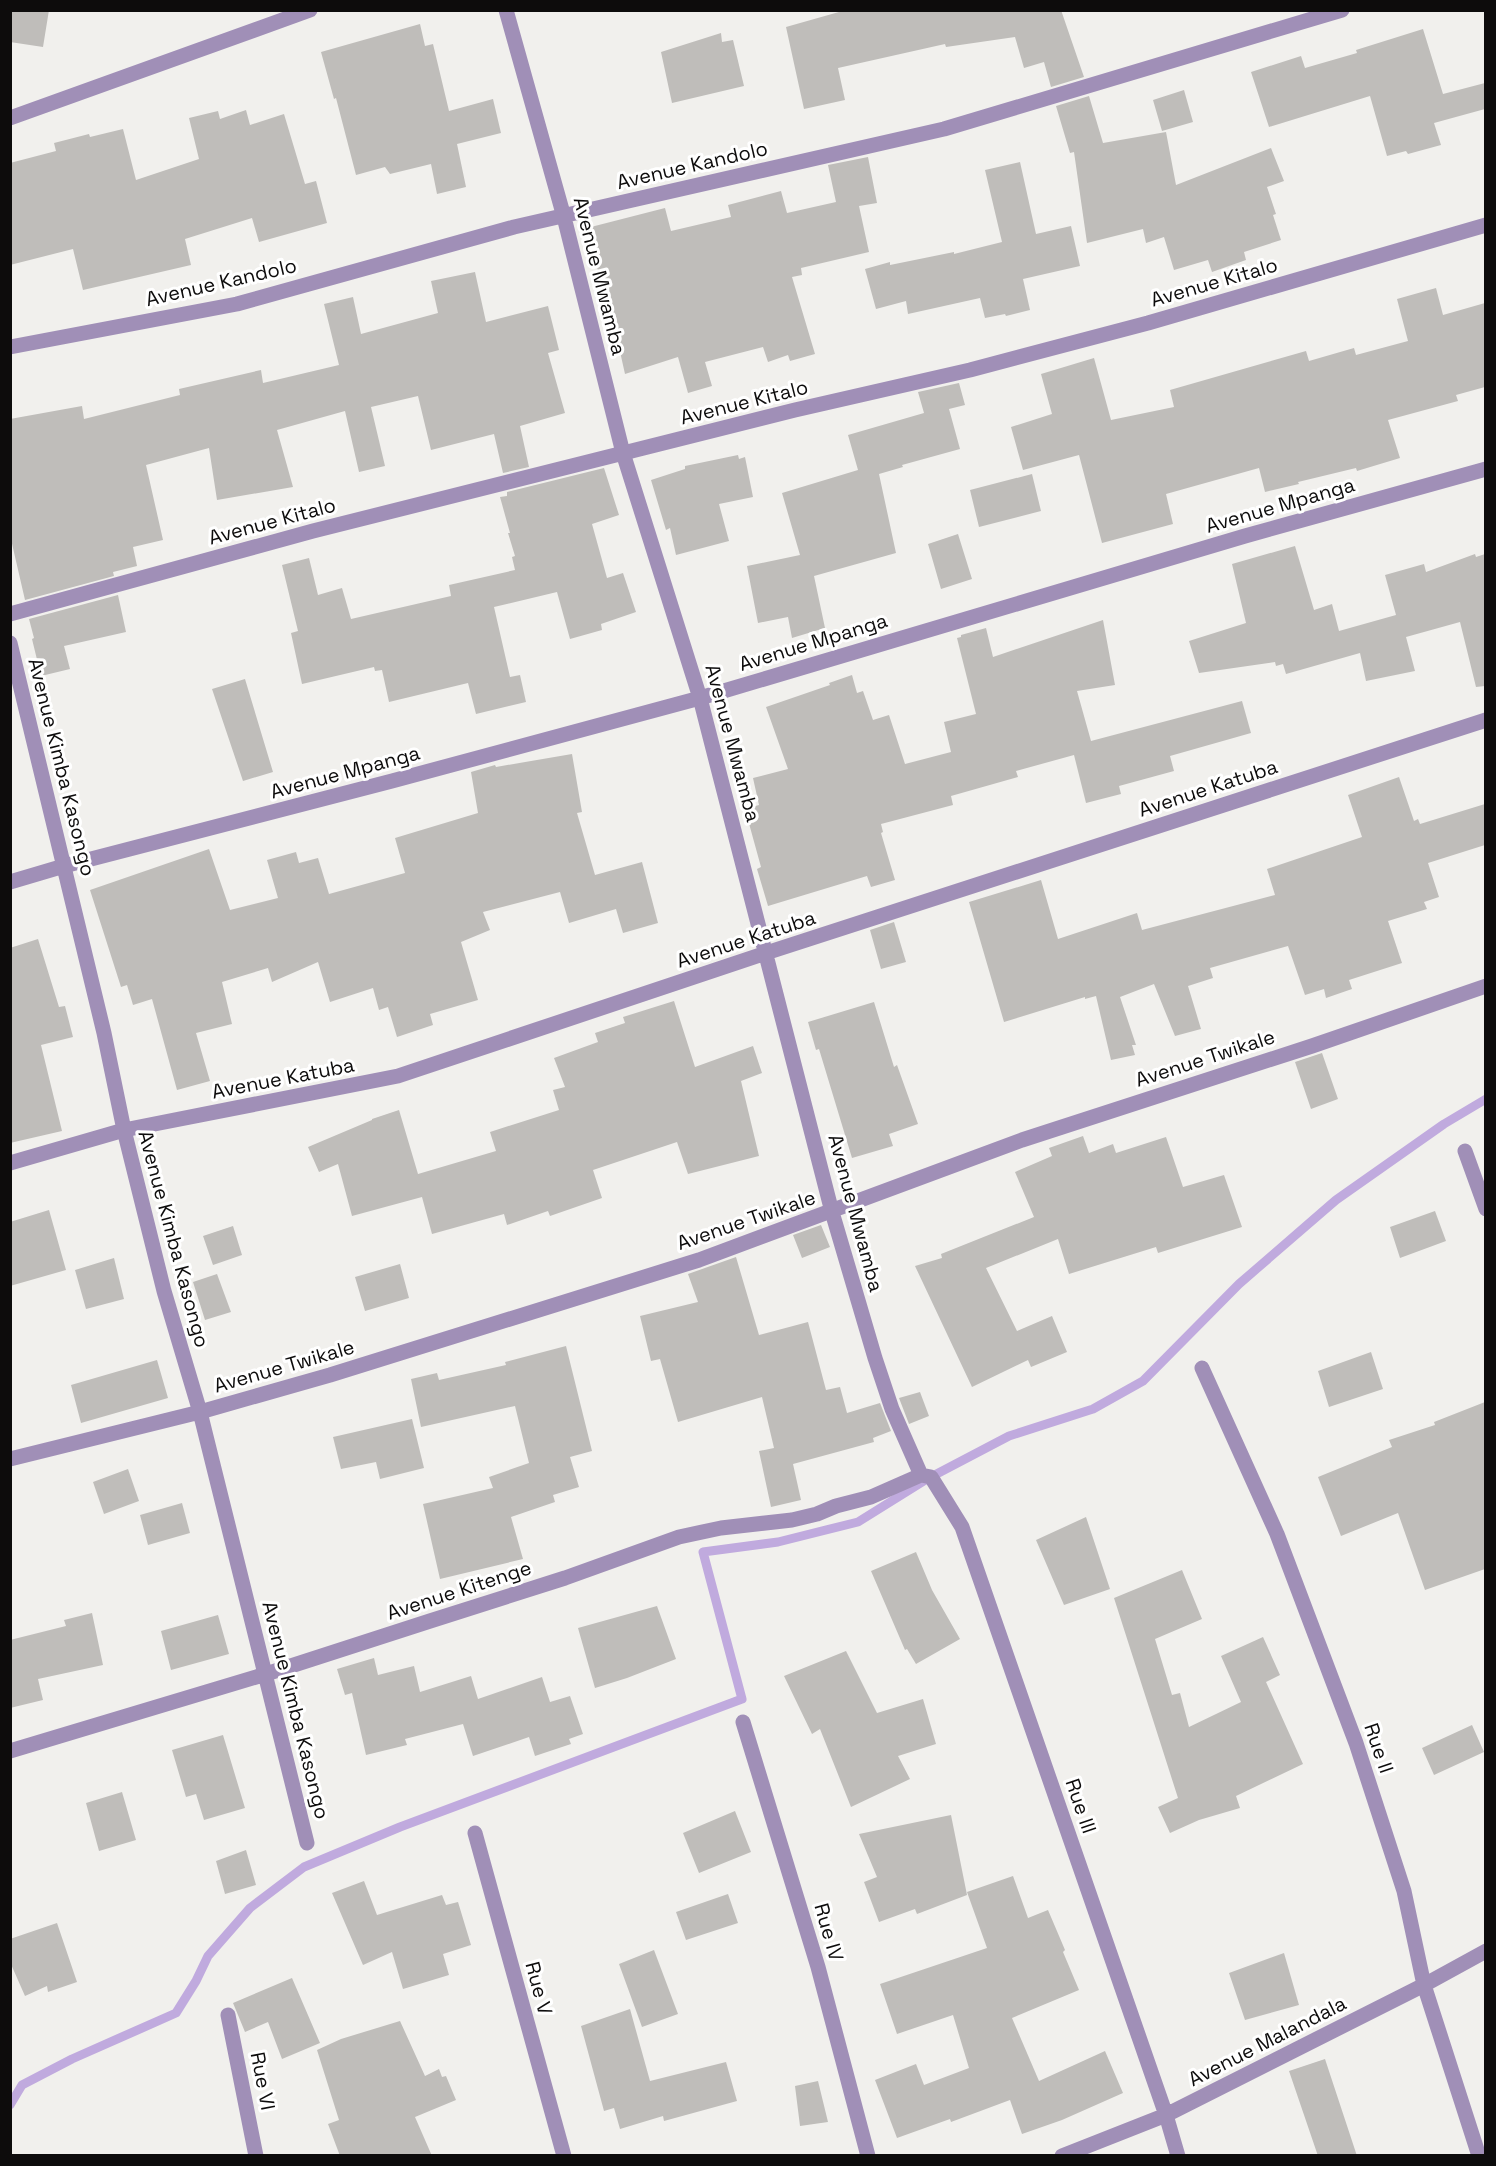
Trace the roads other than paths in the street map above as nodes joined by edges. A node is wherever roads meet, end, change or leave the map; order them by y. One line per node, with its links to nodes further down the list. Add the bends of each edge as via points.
1 (310, 10): 4 (street)
2 (506, 10): 5 (street, Avenue Mwamba)
3 (1342, 10): 5 (street, Avenue Kandolo, via 944,129)
4 (10, 118)
5 (564, 217): 7 (street, Avenue Kandolo, via 514,227 237,304); 8 (street, Avenue Mwamba)
6 (1485, 225): 8 (street, Avenue Kitalo, via 1148,323)
7 (10, 347)
8 (623, 453): 10 (street, Avenue Kitalo, via 313,531); 12 (street, Avenue Mwamba)
9 (1485, 468): 12 (street, Avenue Mpanga)
10 (10, 614)
11 (10, 643): 14 (street, Avenue Kimba Kasongo)
12 (700, 698): 14 (street, Avenue Mpanga); 16 (street, Avenue Mwamba)
13 (1485, 720): 16 (street, Avenue Katuba)
14 (64, 866): 15 (street, Avenue Mpanga); 18 (street, Avenue Kimba Kasongo)
15 (10, 882)
16 (766, 953): 18 (street, Avenue Katuba, via 398,1076); 22 (street, Avenue Mwamba)
17 (1485, 986): 22 (street, Avenue Twikale, via 1022,1140)
18 (124, 1130): 20 (street, Avenue Katuba); 24 (street, Avenue Kimba Kasongo, via 164,1291)
19 (1465, 1151): 21 (street)
20 (10, 1164)
21 (1485, 1209)
22 (832, 1212): 24 (street, Avenue Twikale, via 699,1260 330,1376); 26 (street, Avenue Mwamba, via 892,1409)
23 (1202, 1368): 33 (street, Rue II, via 1277,1534 1356,1743 1404,1891)
24 (200, 1412): 25 (street, Avenue Twikale); 27 (street, Avenue Kimba Kasongo)
25 (10, 1459)
26 (926, 1476): 27 (street, Avenue Kitenge, via 817,1514 679,1537 565,1578); 35 (street, Rue III, via 962,1527)
27 (266, 1674): 29 (street, Avenue Kitenge); 31 (street, Avenue Kimba Kasongo)
28 (743, 1722): 38 (street, Rue IV, via 814,1956)
29 (10, 1751)
30 (475, 1833): 37 (street, Rue V)
31 (307, 1843)
32 (1485, 1951): 33 (street, Avenue Malandala)
33 (1424, 1985): 35 (street, Avenue Malandala); 41 (street, Rue II)
34 (228, 2015): 36 (street, Rue VI)
35 (1166, 2115): 39 (street, Avenue Malandala); 40 (street, Rue III)
36 (256, 2156)
37 (564, 2156)
38 (867, 2156)
39 (1062, 2156)
40 (1178, 2156)
41 (1479, 2156)

